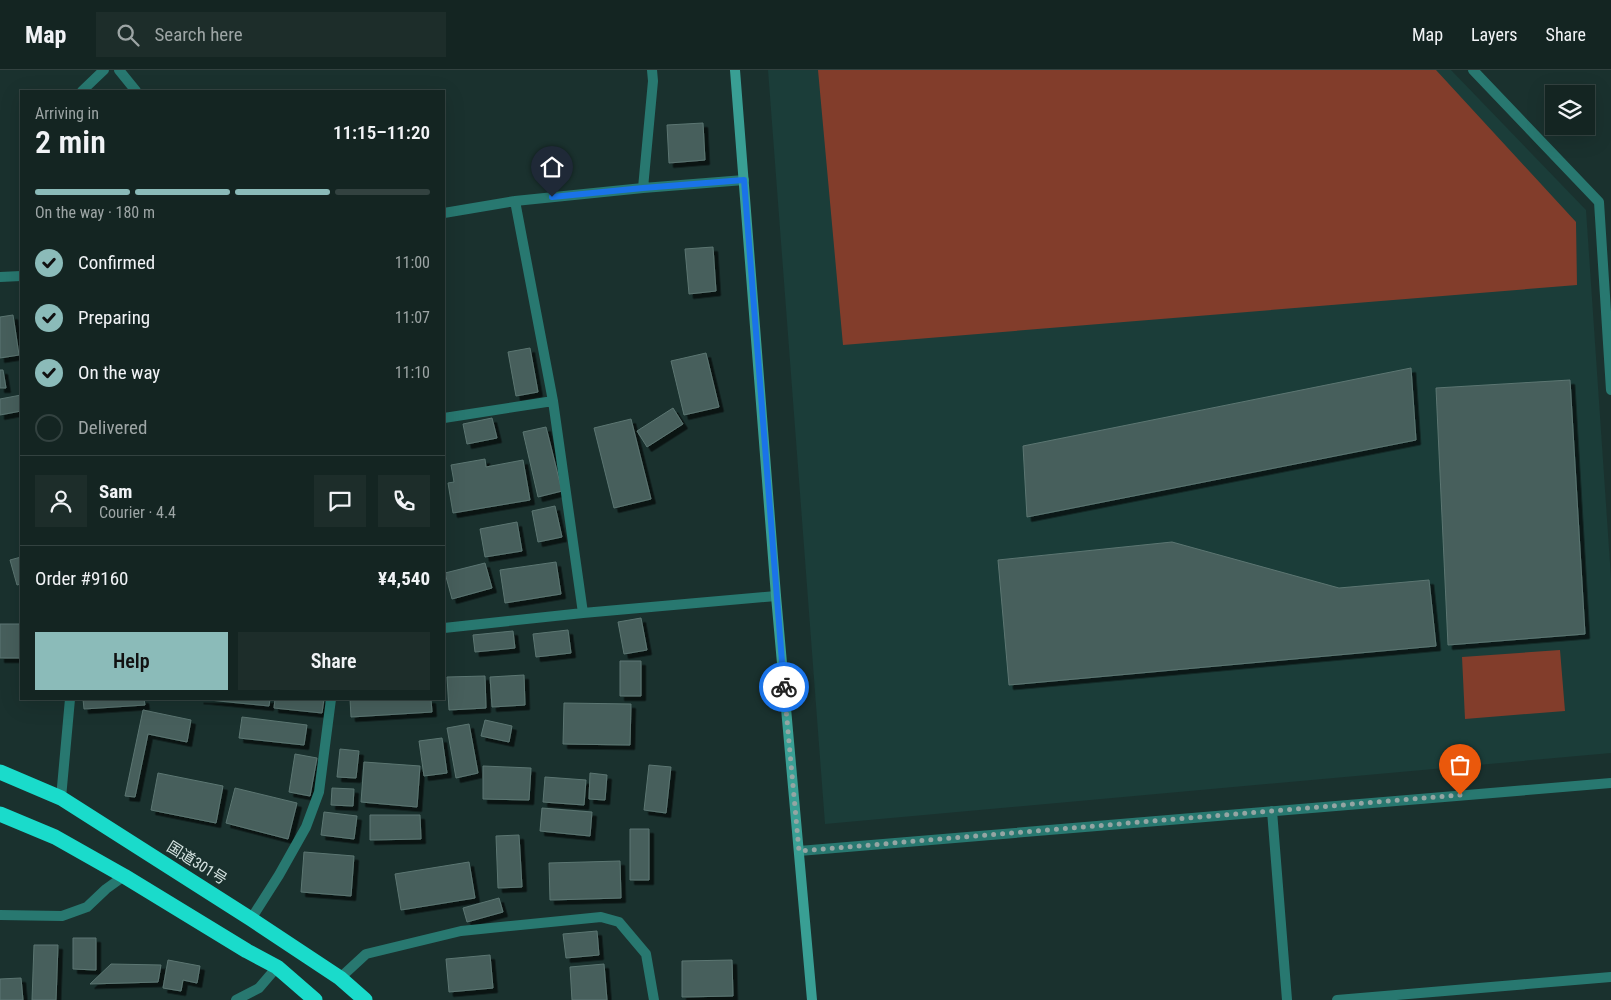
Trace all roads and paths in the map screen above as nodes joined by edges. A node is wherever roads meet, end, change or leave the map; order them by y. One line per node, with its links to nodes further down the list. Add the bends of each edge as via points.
1 (104, 70): 6 (street)
2 (119, 70): 7 (street)
3 (652, 70): 9 (street)
4 (735, 70): 8 (street)
5 (1473, 70): 14 (street, via 1599,202)
6 (83, 90)
7 (135, 90)
8 (744, 180): 9 (street); 17 (street)
9 (643, 188): 10 (street)
10 (515, 201): 11 (street); 15 (street)
11 (445, 214)
12 (0, 277): 13 (street)
13 (20, 278)
14 (1611, 390)
15 (553, 401): 16 (street); 18 (street)
16 (445, 418)
17 (776, 596): 18 (street); 27 (street)
18 (583, 613): 19 (street)
19 (445, 628)
20 (70, 700): 24 (street)
21 (331, 700): 30 (street, via 319,792 306,827)
22 (0, 772): 24 (highway, 国道301号)
23 (1611, 783): 25 (street)
24 (61, 798): 30 (highway, 国道301号)
25 (1272, 811): 27 (street); 39 (street)
26 (0, 814): 28 (highway, via 56,837)
27 (799, 851): 38 (street)
28 (124, 876): 29 (street, via 87,907 62,916); 31 (highway)
29 (0, 915)
30 (251, 919): 33 (highway, 国道301号)
31 (277, 967): 34 (street, via 259,988); 35 (highway)
32 (1611, 977): 40 (street)
33 (340, 978): 36 (highway, 国道301号); 37 (street, via 366,954 461,931 601,917 620,922 646,954)
34 (236, 1000)
35 (315, 1000)
36 (365, 1000)
37 (654, 1000)
38 (812, 1000)
39 (1287, 1000)
40 (1336, 1000)

